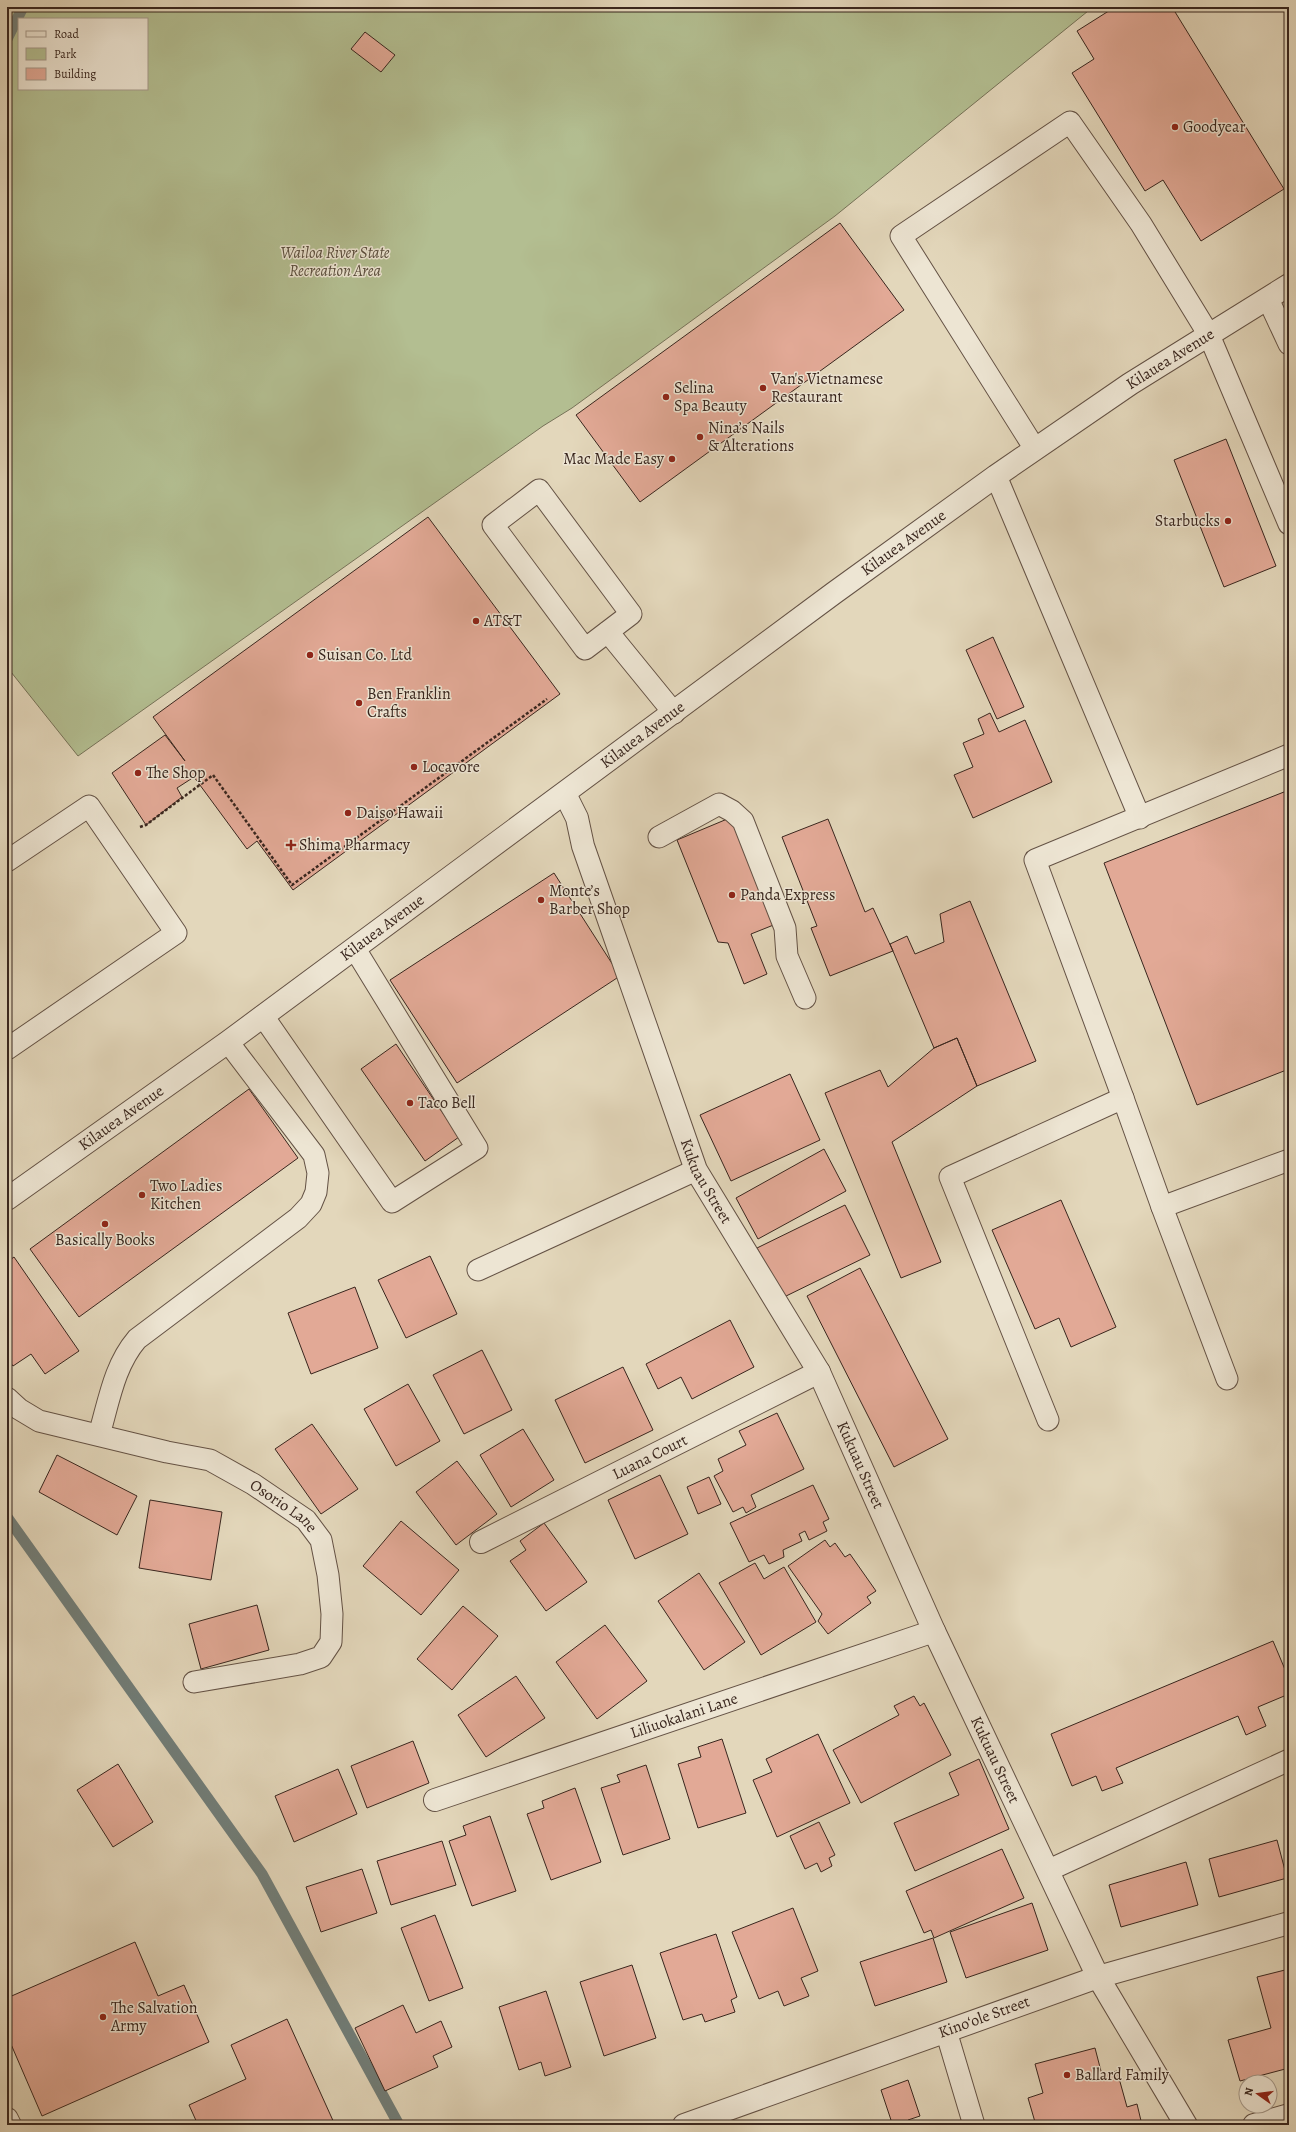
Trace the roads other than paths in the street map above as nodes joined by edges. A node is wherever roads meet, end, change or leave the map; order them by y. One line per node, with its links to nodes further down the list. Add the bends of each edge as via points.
1 (1289, 285): 2 (street, Kilauea Avenue)
2 (1268, 299): 3 (street, Kilauea Avenue); 4 (lane)
3 (1209, 335): 5 (street, Kilauea Avenue, via 1112,396); 5 (lane, via 1141,224 1070,122 901,236); 7 (lane)
4 (1289, 344)
5 (1035, 449): 6 (street, Kilauea Avenue)
6 (996, 476): 9 (street, Kilauea Avenue); 12 (lane)
7 (1289, 524)
8 (608, 632): 8 (lane, via 585,649 492,525 539,490 631,614); 9 (lane)
9 (674, 713): 11 (street, Kilauea Avenue)
10 (1289, 755): 12 (lane)
11 (565, 794): 15 (street, Kilauea Avenue); 22 (street, Kukuau Street, via 577,818 583,846)
12 (1140, 818): 20 (lane, via 1035,860)
13 (659, 837): 16 (lane, via 719,804 743,821 785,928 788,956)
14 (7, 861): 19 (lane, via 89,806 176,933)
15 (355, 949): 17 (street, Kilauea Avenue); 17 (lane, via 477,1148 392,1202)
16 (805, 998)
17 (262, 1016): 18 (street, Kilauea Avenue)
18 (228, 1042): 23 (street, Kilauea Avenue); 30 (lane, via 311,1149 318,1173 316,1192 298,1218 137,1339 119,1365)
19 (7, 1049)
20 (1123, 1098): 24 (lane); 29 (lane, via 950,1177)
21 (1289, 1160): 24 (lane)
22 (696, 1170): 25 (lane); 26 (street, Kukuau Street)
23 (7, 1199)
24 (1162, 1208): 27 (lane)
25 (478, 1270)
26 (819, 1372): 31 (street, Luana Court); 32 (street, Kukuau Street)
27 (1227, 1379)
28 (7, 1398): 30 (lane, Osorio Lane, via 39,1421)
29 (1048, 1420)
30 (99, 1435): 33 (lane, Osorio Lane, via 210,1460 253,1484 306,1520 321,1540 332,1614 331,1642 321,1658)
31 (481, 1542)
32 (934, 1631): 35 (street, Liliuokalani Lane); 36 (street, Kukuau Street)
33 (194, 1682)
34 (1289, 1760): 36 (lane)
35 (435, 1800)
36 (1049, 1870): 38 (street, Kukuau Street)
37 (1289, 1923): 38 (street, Kinoʻole Street)
38 (1098, 1977): 39 (street, Kinoʻole Street); 45 (street, Kukuau Street)
39 (946, 2031): 43 (street, Kinoʻole Street); 44 (lane)
40 (1289, 2115): 46 (street)
41 (7, 2119): 42 (street)
42 (10, 2125)
43 (684, 2125)
44 (974, 2125)
45 (1186, 2125)
46 (1254, 2125)

